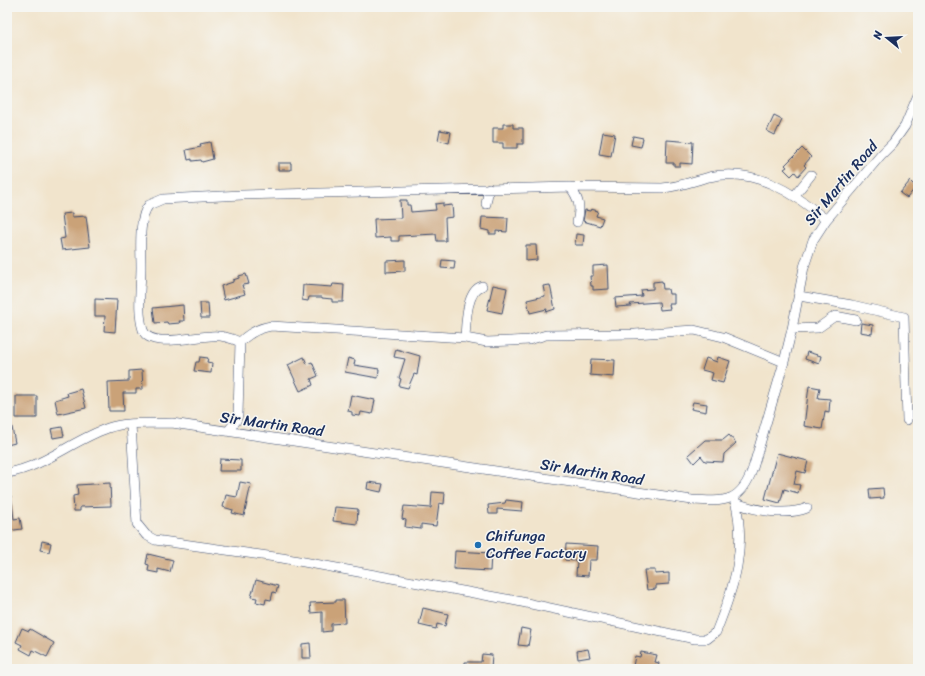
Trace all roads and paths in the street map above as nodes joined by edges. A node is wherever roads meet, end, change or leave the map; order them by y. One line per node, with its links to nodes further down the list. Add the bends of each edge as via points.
1 (918, 95): 7 (street, Sir Martin Road, via 905,126 893,143)
2 (811, 175): 5 (street)
3 (570, 186): 4 (street); 5 (street, via 676,187 709,177 733,174 770,183); 8 (street, via 576,195 580,210)
4 (489, 188): 6 (street); 14 (street, via 163,199 149,204 144,211 141,248 141,307 145,336 162,341 218,336)
5 (795, 195): 7 (street)
6 (486, 204)
7 (826, 220): 10 (street, Sir Martin Road, via 807,254)
8 (577, 222)
9 (482, 286): 13 (street, via 472,294 466,318)
10 (799, 296): 12 (street, Sir Martin Road); 16 (street, via 904,317)
11 (856, 320): 12 (street, via 836,316 818,328)
12 (792, 329): 15 (street, Sir Martin Road)
13 (465, 338): 14 (street, via 271,326 258,329); 15 (street, via 487,342 511,342 546,335 621,335 694,330 723,337)
14 (240, 342): 18 (street, via 238,415)
15 (784, 362): 20 (street, Sir Martin Road, via 749,480)
16 (908, 420)
17 (131, 424): 18 (street, Sir Martin Road, via 172,423); 19 (street, Sir Martin Road, via 108,427 40,463); 20 (street, via 137,524 142,532 155,540 282,558 517,601 695,639 707,639 716,632 737,574 739,530)
18 (228, 432): 20 (street, Sir Martin Road, via 692,500)
19 (7, 473)
20 (735, 500): 21 (street, via 760,509 791,512)
21 (808, 508)

